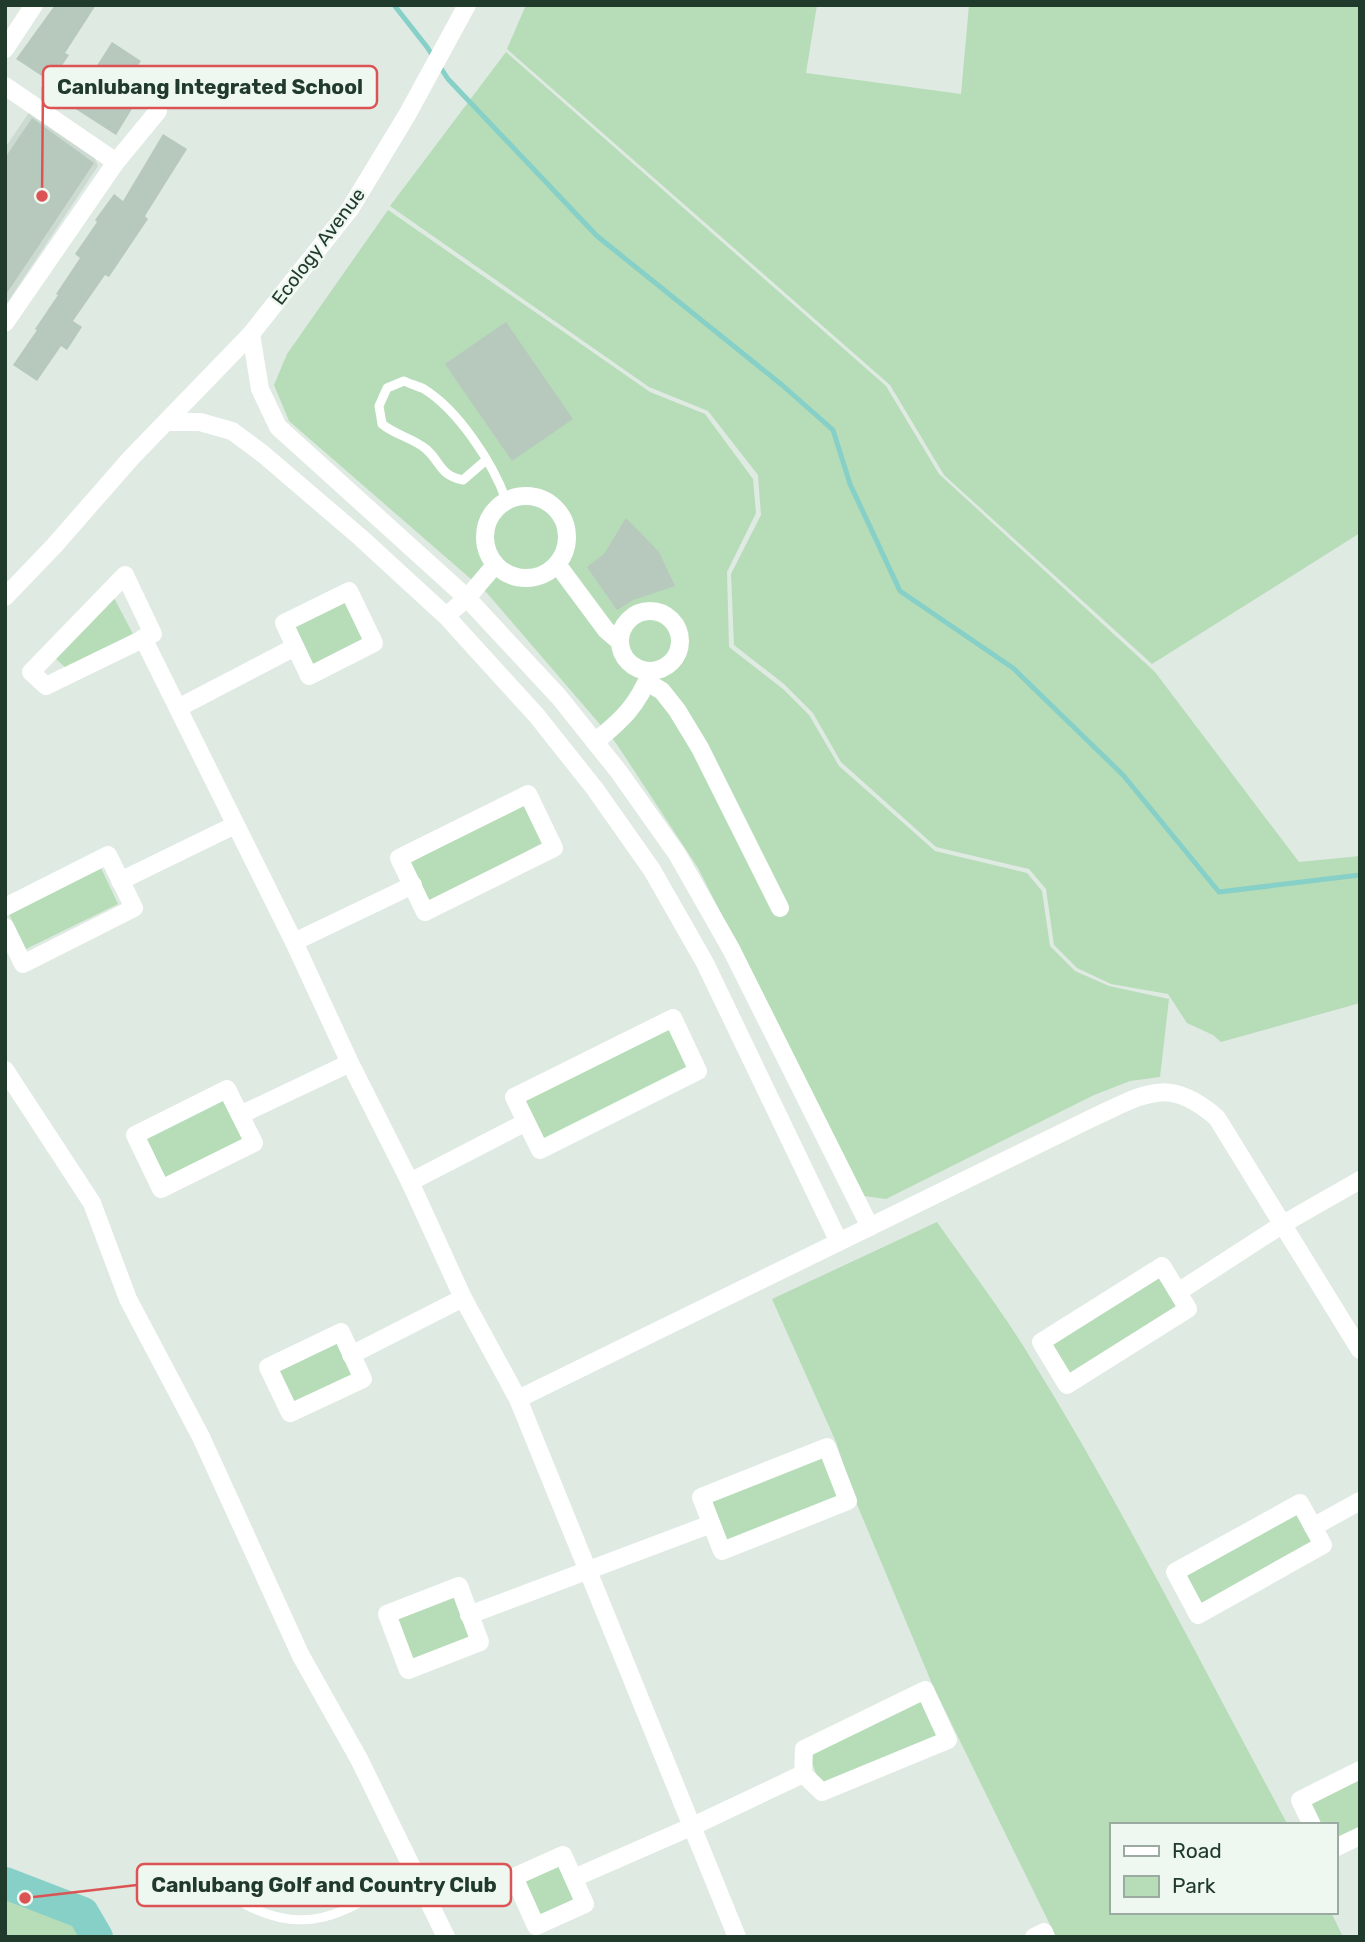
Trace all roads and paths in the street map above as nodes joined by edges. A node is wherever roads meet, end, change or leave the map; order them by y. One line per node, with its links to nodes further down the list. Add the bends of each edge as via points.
1 (34, 5): 3 (street)
2 (467, 5): 8 (street, Ecology Avenue, via 350,209)
3 (5, 49)
4 (5, 86): 6 (street)
5 (158, 111): 6 (street)
6 (116, 162): 7 (street)
7 (5, 323)
8 (251, 334): 9 (street, Ecology Avenue); 11 (street, via 260,389 278,427)
9 (166, 422): 12 (street, via 200,422 232,431); 18 (street, Ecology Avenue)
10 (485, 461): 10 (lane, via 469,433 424,389 404,381 387,388 379,406 382,425 427,450 452,478 463,480); 13 (lane)
11 (317, 463): 12 (street); 14 (street)
12 (301, 486): 15 (street)
13 (506, 500): 16 (street, via 518,496 544,499 562,516 567,541); 17 (street, via 496,508 485,530 484,543)
14 (378, 518): 15 (street); 19 (street)
15 (360, 537): 20 (street)
16 (557, 564): 17 (street, via 526,579); 22 (street, via 606,631)
17 (495, 565): 19 (street)
18 (5, 597)
19 (467, 598): 20 (street); 26 (street)
20 (446, 616): 42 (street, via 537,716 652,870 705,963)
21 (143, 638): 21 (street, via 153,634 125,575 31,672 46,686); 25 (street)
22 (620, 642): 24 (street, via 627,661); 24 (street, via 625,624 639,612 667,616 678,630 678,650)
23 (295, 647): 23 (street, via 284,623 349,591 374,643 309,676); 25 (street)
24 (649, 676): 26 (street, via 641,697); 31 (street, via 694,739)
25 (178, 708): 27 (street)
26 (595, 742): 41 (street, via 677,854 731,949)
27 (235, 825): 28 (street); 33 (street)
28 (120, 881): 30 (street, via 108,855); 32 (street, via 134,908 23,964)
29 (413, 885): 29 (street, via 399,858 528,794 554,848 425,912); 33 (street)
30 (5, 907)
31 (780, 908)
32 (5, 927)
33 (293, 942): 34 (street)
34 (350, 1063): 36 (street); 39 (street)
35 (5, 1070): 59 (street, via 92,1203 128,1299 201,1437 301,1656 359,1759)
36 (240, 1115): 36 (street, via 227,1089 135,1135 161,1189 254,1143)
37 (526, 1122): 37 (street, via 514,1097 673,1018 698,1071 540,1150); 39 (street)
38 (1360, 1181): 40 (street)
39 (410, 1182): 44 (street)
40 (1283, 1224): 41 (street, via 1217,1118 1198,1101 1158,1091 1141,1095); 43 (street); 45 (street)
41 (870, 1227): 42 (street)
42 (839, 1242): 47 (street)
43 (1178, 1292): 43 (street, via 1162,1266 1041,1342 1067,1385 1188,1309)
44 (463, 1298): 46 (street); 47 (street)
45 (1360, 1350)
46 (351, 1355): 46 (street, via 341,1332 268,1367 290,1413 363,1378)
47 (518, 1399): 51 (street)
48 (1360, 1501): 50 (street)
49 (711, 1524): 49 (street, via 701,1497 827,1447 848,1501 722,1550); 51 (street)
50 (1312, 1527): 50 (street, via 1300,1503 1175,1572 1198,1615 1323,1545)
51 (588, 1570): 52 (street); 56 (street)
52 (469, 1615): 52 (street, via 459,1586 387,1614 408,1670 480,1642)
53 (1360, 1770): 55 (street, via 1300,1800)
54 (803, 1774): 54 (street, via 804,1749 925,1690 948,1740 822,1792); 56 (street)
55 (1311, 1823)
56 (693, 1826): 60 (street); 63 (street)
57 (1360, 1836): 58 (street)
58 (1337, 1848)
59 (413, 1870): 61 (lane, via 328,1921 308,1926 259,1914); 62 (street)
60 (573, 1878)
61 (241, 1902)
62 (446, 1937)
63 (737, 1937)
64 (1034, 1937): 65 (street, via 1044,1932)
65 (1046, 1937)

